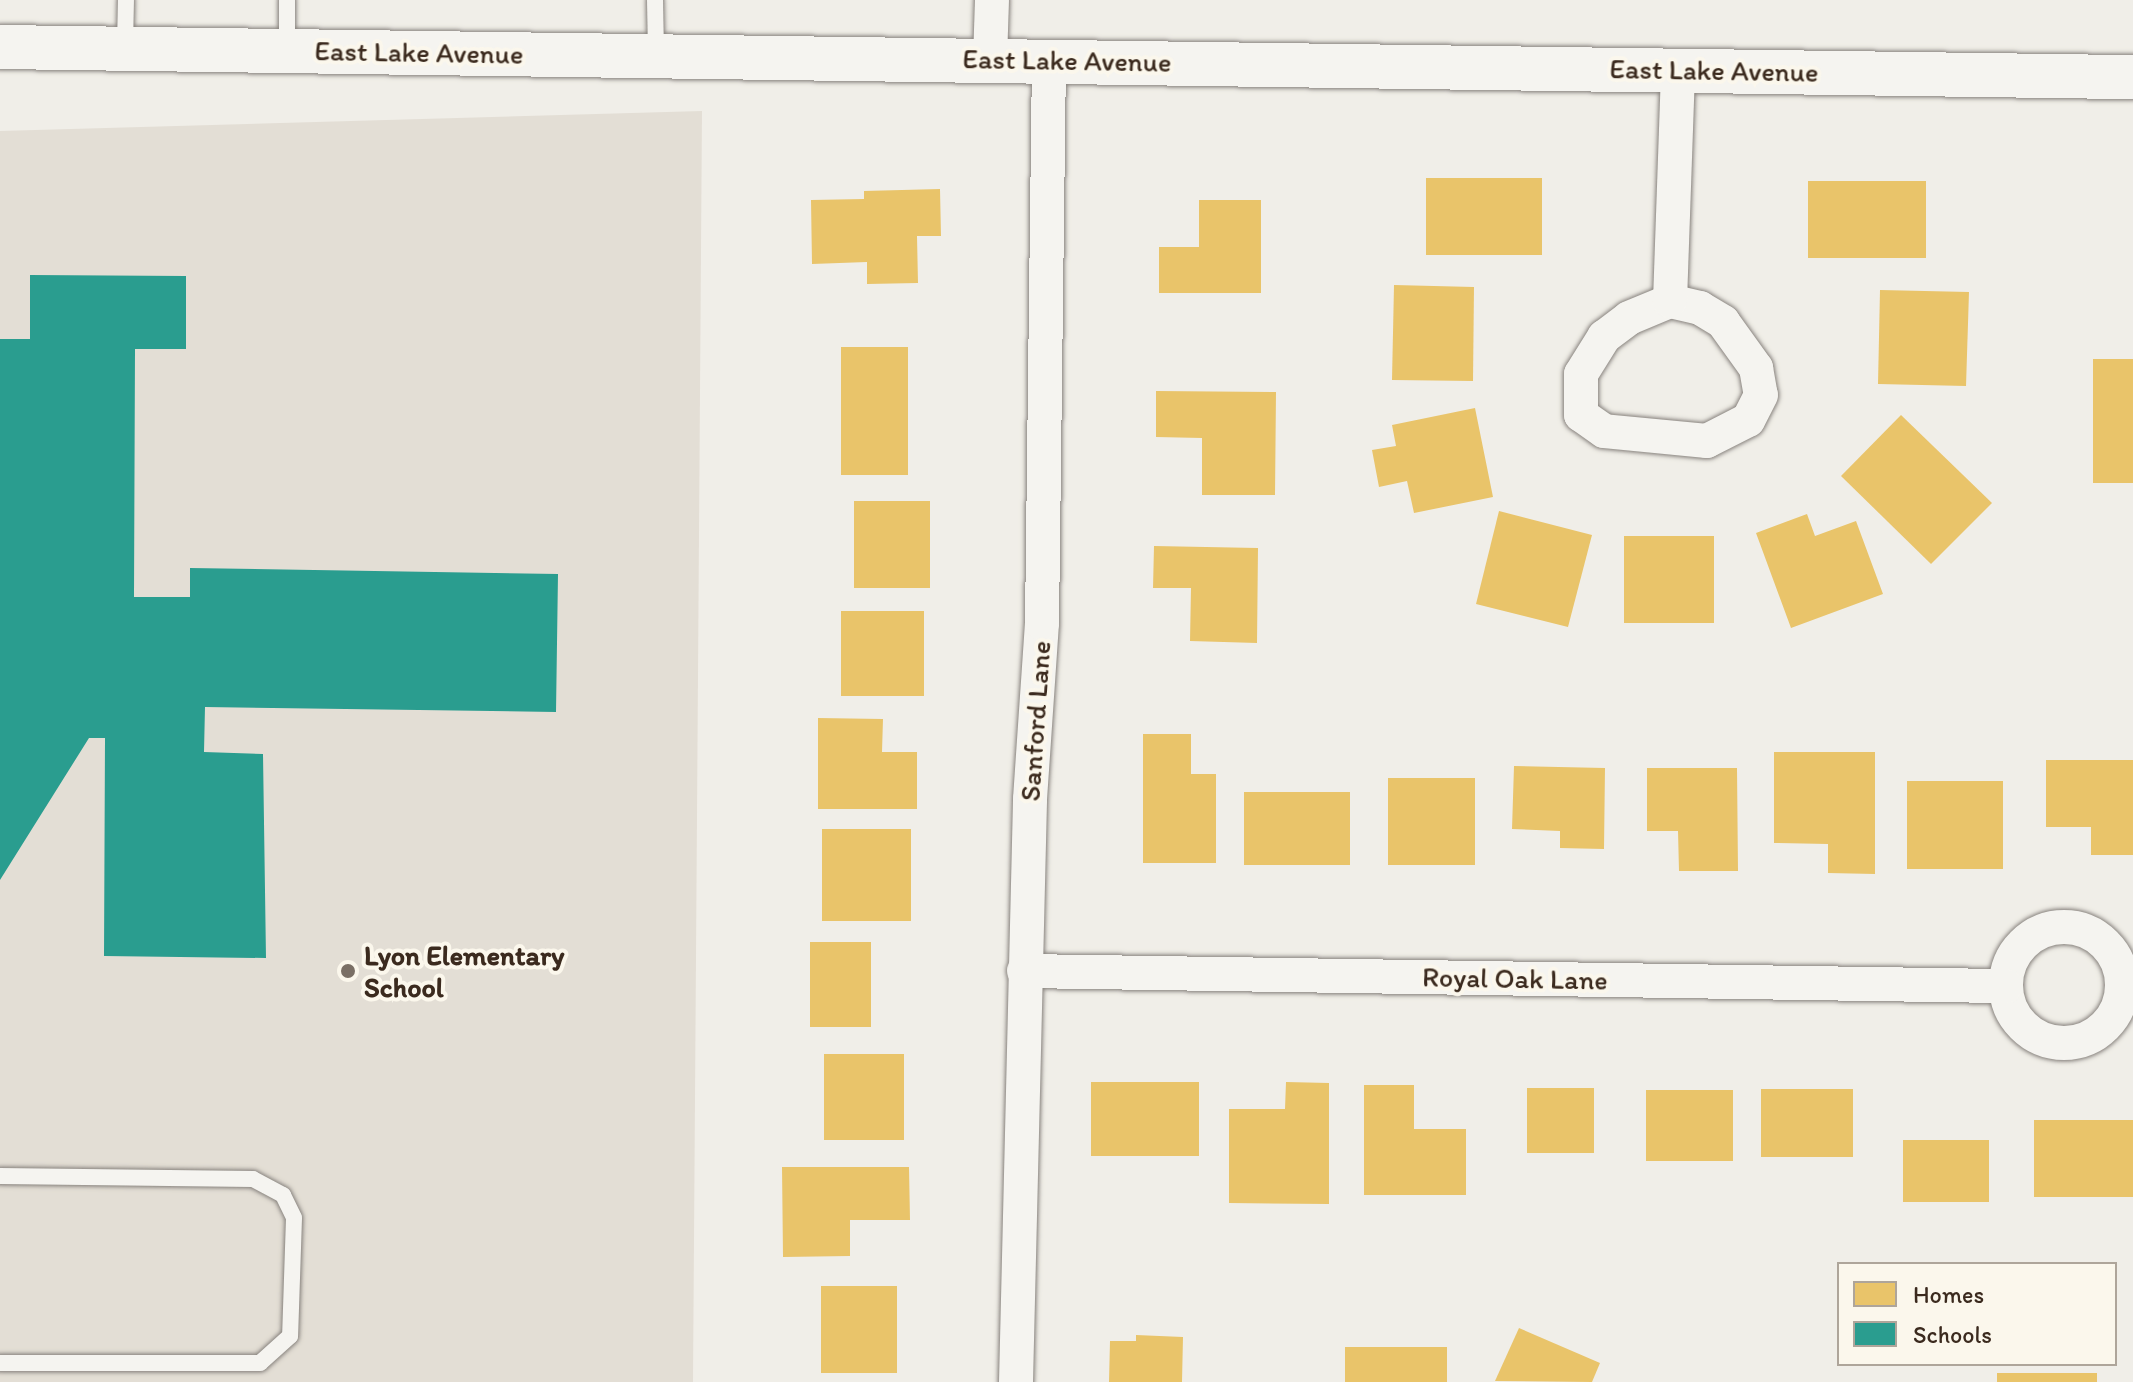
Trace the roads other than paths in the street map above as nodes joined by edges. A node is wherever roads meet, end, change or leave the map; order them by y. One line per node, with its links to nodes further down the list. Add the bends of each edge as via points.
1 (126, 0): 6 (lane)
2 (287, 0): 7 (lane)
3 (655, 0): 8 (lane)
4 (992, 0): 9 (street)
5 (0, 47): 6 (main road, East Lake Avenue)
6 (125, 48): 7 (main road, East Lake Avenue)
7 (287, 50): 8 (main road, East Lake Avenue)
8 (656, 55): 9 (main road, East Lake Avenue)
9 (990, 60): 10 (main road, East Lake Avenue)
10 (1049, 60): 11 (main road, East Lake Avenue); 14 (street, Sanford Lane, via 1042,623)
11 (1678, 70): 12 (main road, East Lake Avenue); 13 (street)
12 (2133, 77)
13 (1670, 301): 13 (street, via 1700,308 1723,322 1756,368 1761,395 1755,408 1731,433 1707,441 1604,431 1581,415 1581,374 1604,337 1629,318)
14 (1024, 971): 15 (street, Royal Oak Lane); 19 (street, Sanford Lane)
15 (2006, 986): 16 (street, via 2012,1012 2023,1027 2052,1042 2076,1042 2101,1030); 16 (street, via 2008,968 2030,937 2069,927 2105,942)
16 (2128, 987)
17 (0, 1176): 18 (lane, via 253,1179 283,1195 292,1210 294,1268 290,1336 260,1363)
18 (0, 1363)
19 (1016, 1382)

